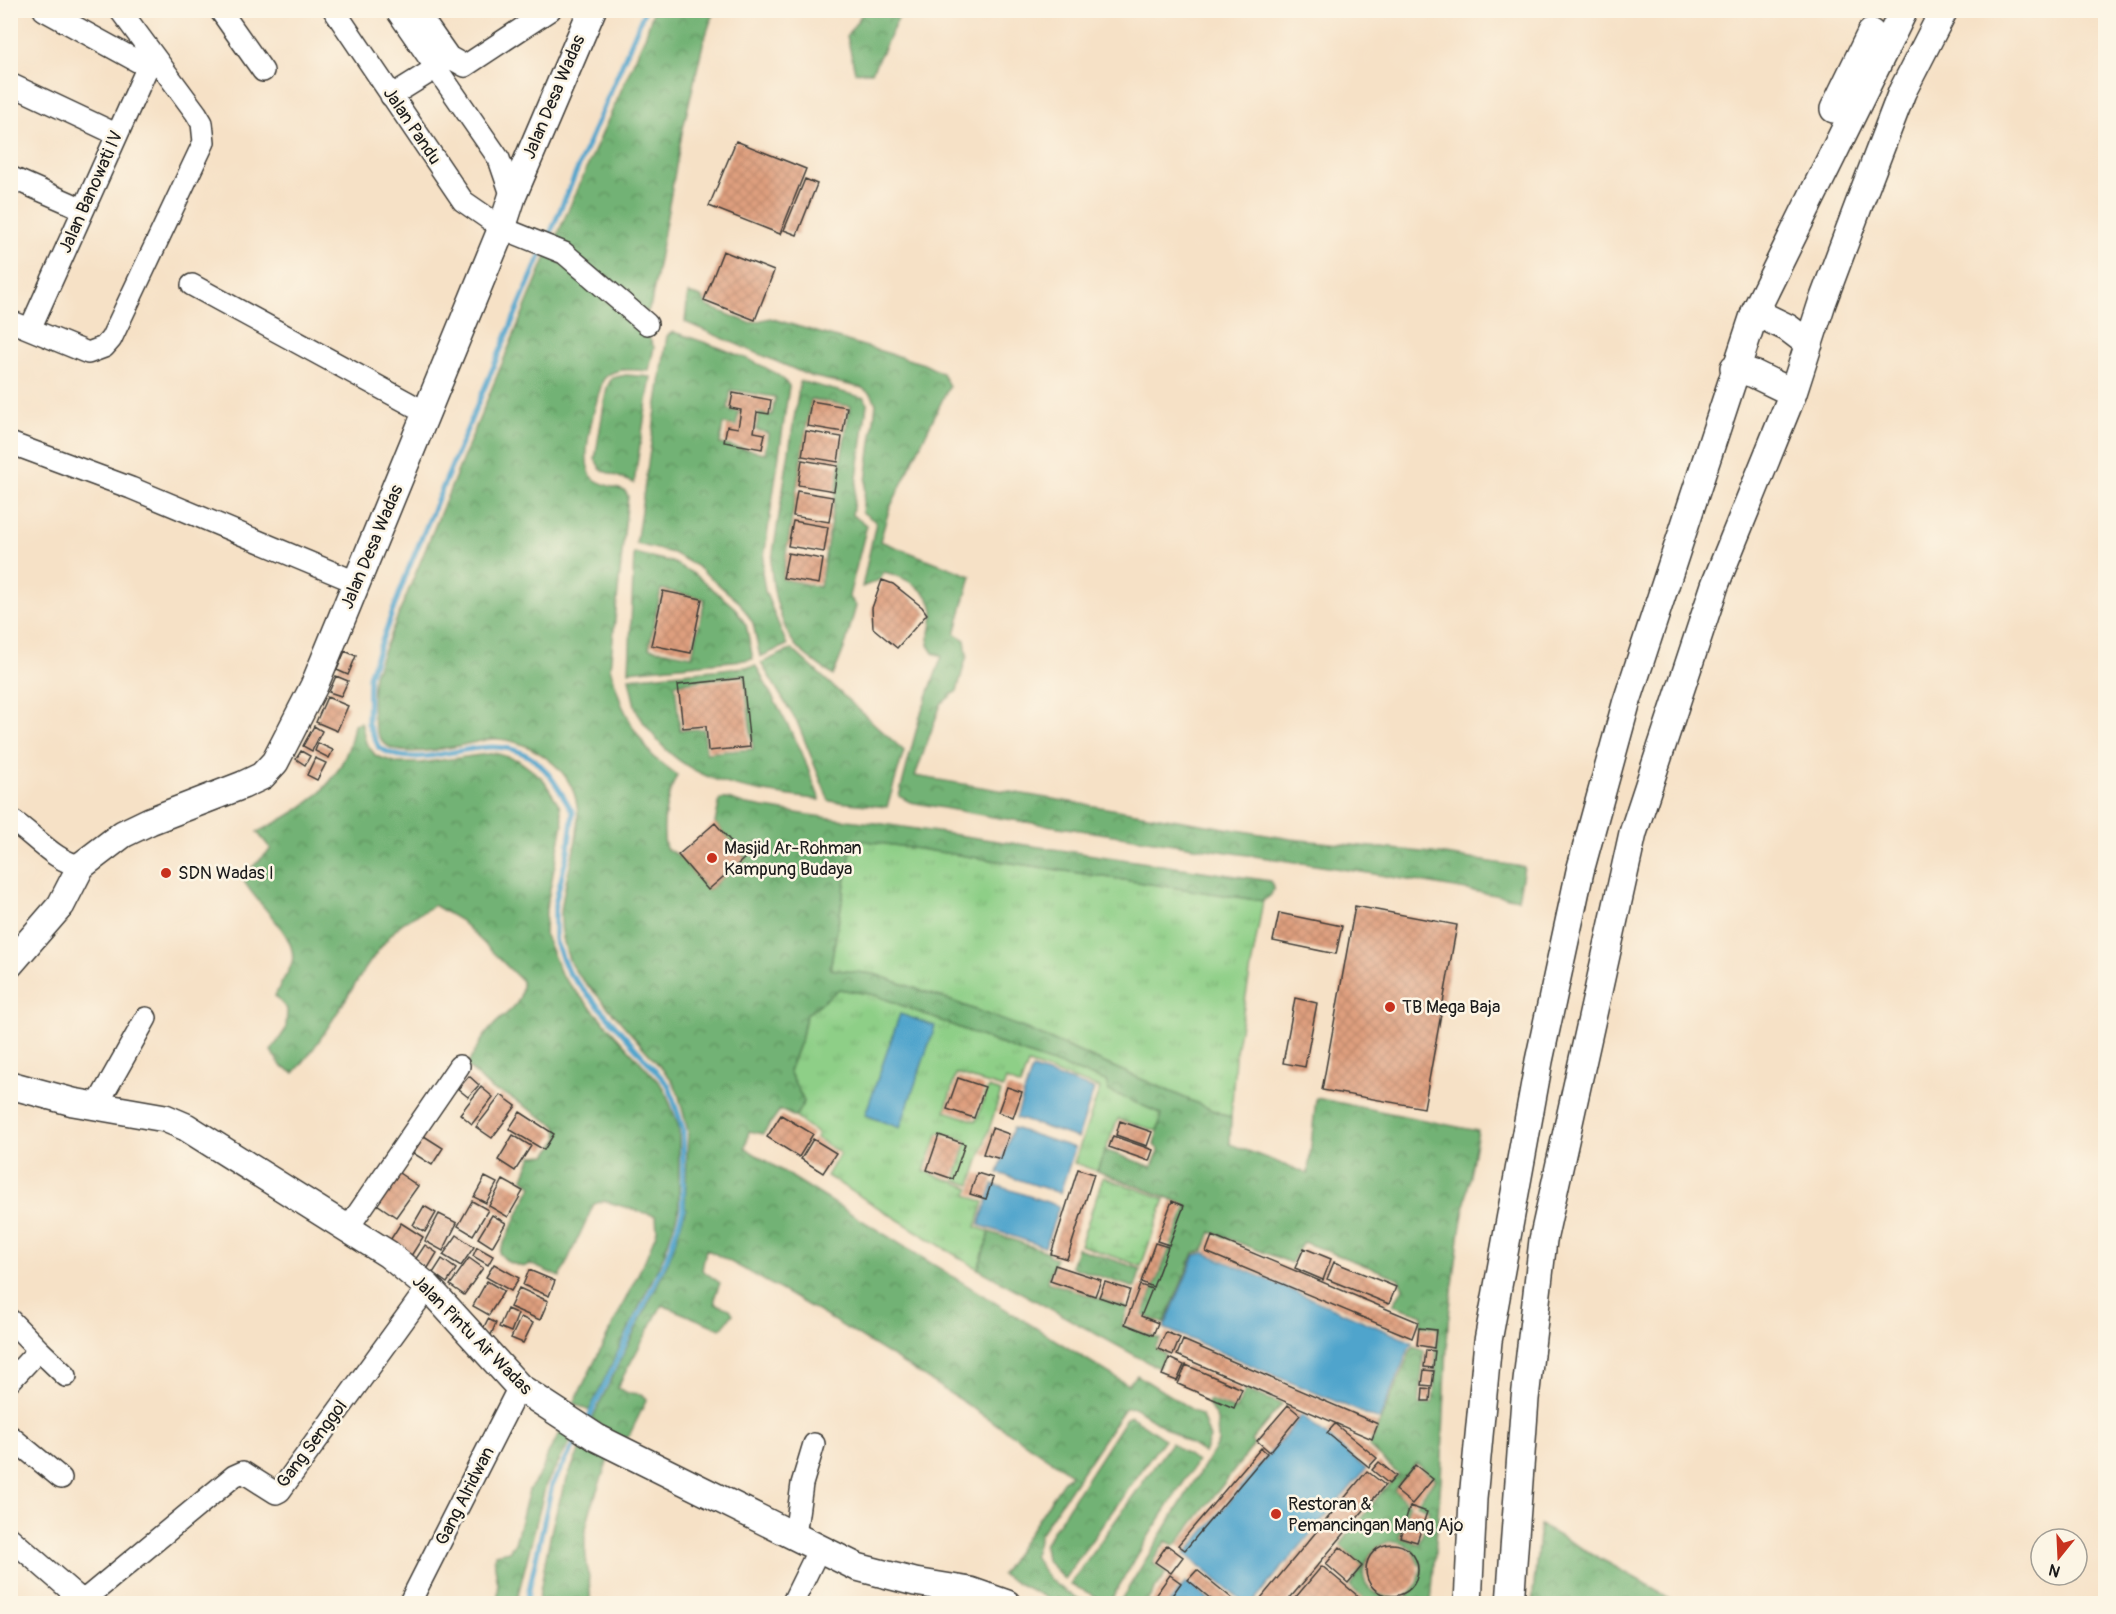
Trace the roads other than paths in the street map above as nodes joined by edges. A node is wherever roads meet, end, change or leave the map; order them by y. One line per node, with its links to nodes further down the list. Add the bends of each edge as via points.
1 (44, 10): 12 (street)
2 (120, 10): 12 (street)
3 (220, 10): 14 (street)
4 (334, 10): 16 (street, Jalan Pandu)
5 (396, 10): 13 (street)
6 (416, 10): 7 (street, via 449,57 465,66)
7 (550, 10)
8 (591, 10): 19 (main road, Jalan Desa Wadas)
9 (1883, 10): 21 (main road, via 1820,141)
10 (1904, 10): 21 (main road)
11 (1944, 10): 27 (main road, via 1902,93)
12 (151, 61): 17 (street, Jalan Banowati IV); 26 (street, via 202,123 204,142 111,339 105,347 88,353)
13 (436, 68): 16 (street); 19 (street, via 500,159)
14 (263, 71)
15 (10, 84): 17 (street)
16 (391, 96): 22 (street, Jalan Pandu, via 463,201)
17 (116, 134): 20 (street, Jalan Banowati IV)
18 (10, 177): 20 (street)
19 (512, 197): 22 (main road, Jalan Desa Wadas)
20 (83, 209): 26 (street, Jalan Banowati IV)
21 (1798, 221): 24 (main road)
22 (502, 228): 25 (street, Jalan Pandu, via 558,251); 30 (main road, Jalan Desa Wadas)
23 (192, 285): 30 (street)
24 (1755, 312): 27 (main road, via 1788,328); 28 (main road)
25 (646, 324)
26 (20, 325)
27 (1809, 344): 29 (main road)
28 (1734, 368): 29 (main road); 57 (main road, via 1626,704 1568,923 1488,1341)
29 (1793, 393): 58 (main road, via 1715,585 1632,833 1543,1240 1525,1399)
30 (427, 413): 32 (main road, Jalan Desa Wadas)
31 (10, 443): 32 (street, via 131,488)
32 (358, 582): 34 (main road, Jalan Desa Wadas, via 301,715 275,762 262,776 123,834)
33 (10, 819): 34 (street, via 65,863)
34 (81, 866): 35 (main road, Jalan Desa Wadas, via 61,905)
35 (10, 964)
36 (146, 1018): 39 (street)
37 (459, 1066): 40 (street)
38 (10, 1085): 39 (main road, Jalan Pintu Air Wadas)
39 (96, 1107): 40 (main road, Jalan Pintu Air Wadas, via 165,1118 186,1127)
40 (348, 1228): 41 (main road, Jalan Pintu Air Wadas)
41 (428, 1287): 46 (main road, Jalan Pintu Air Wadas); 53 (street, Gang Senggol, via 280,1491 276,1493 243,1473 234,1476)
42 (10, 1320): 43 (street)
43 (39, 1350): 44 (street); 45 (street)
44 (66, 1376)
45 (10, 1380)
46 (519, 1387): 50 (main road, Jalan Pintu Air Wadas, via 583,1429); 54 (street, Gang Alridwan)
47 (10, 1436): 49 (street)
48 (814, 1444): 50 (street, via 802,1484)
49 (61, 1478)
50 (795, 1536): 52 (main road, Jalan Pintu Air Wadas)
51 (14, 1548): 53 (street)
52 (819, 1549): 55 (street); 56 (main road, Jalan Pintu Air Wadas, via 857,1567 970,1591)
53 (85, 1602)
54 (409, 1604)
55 (792, 1604)
56 (1007, 1604)
57 (1468, 1604)
58 (1510, 1604)

